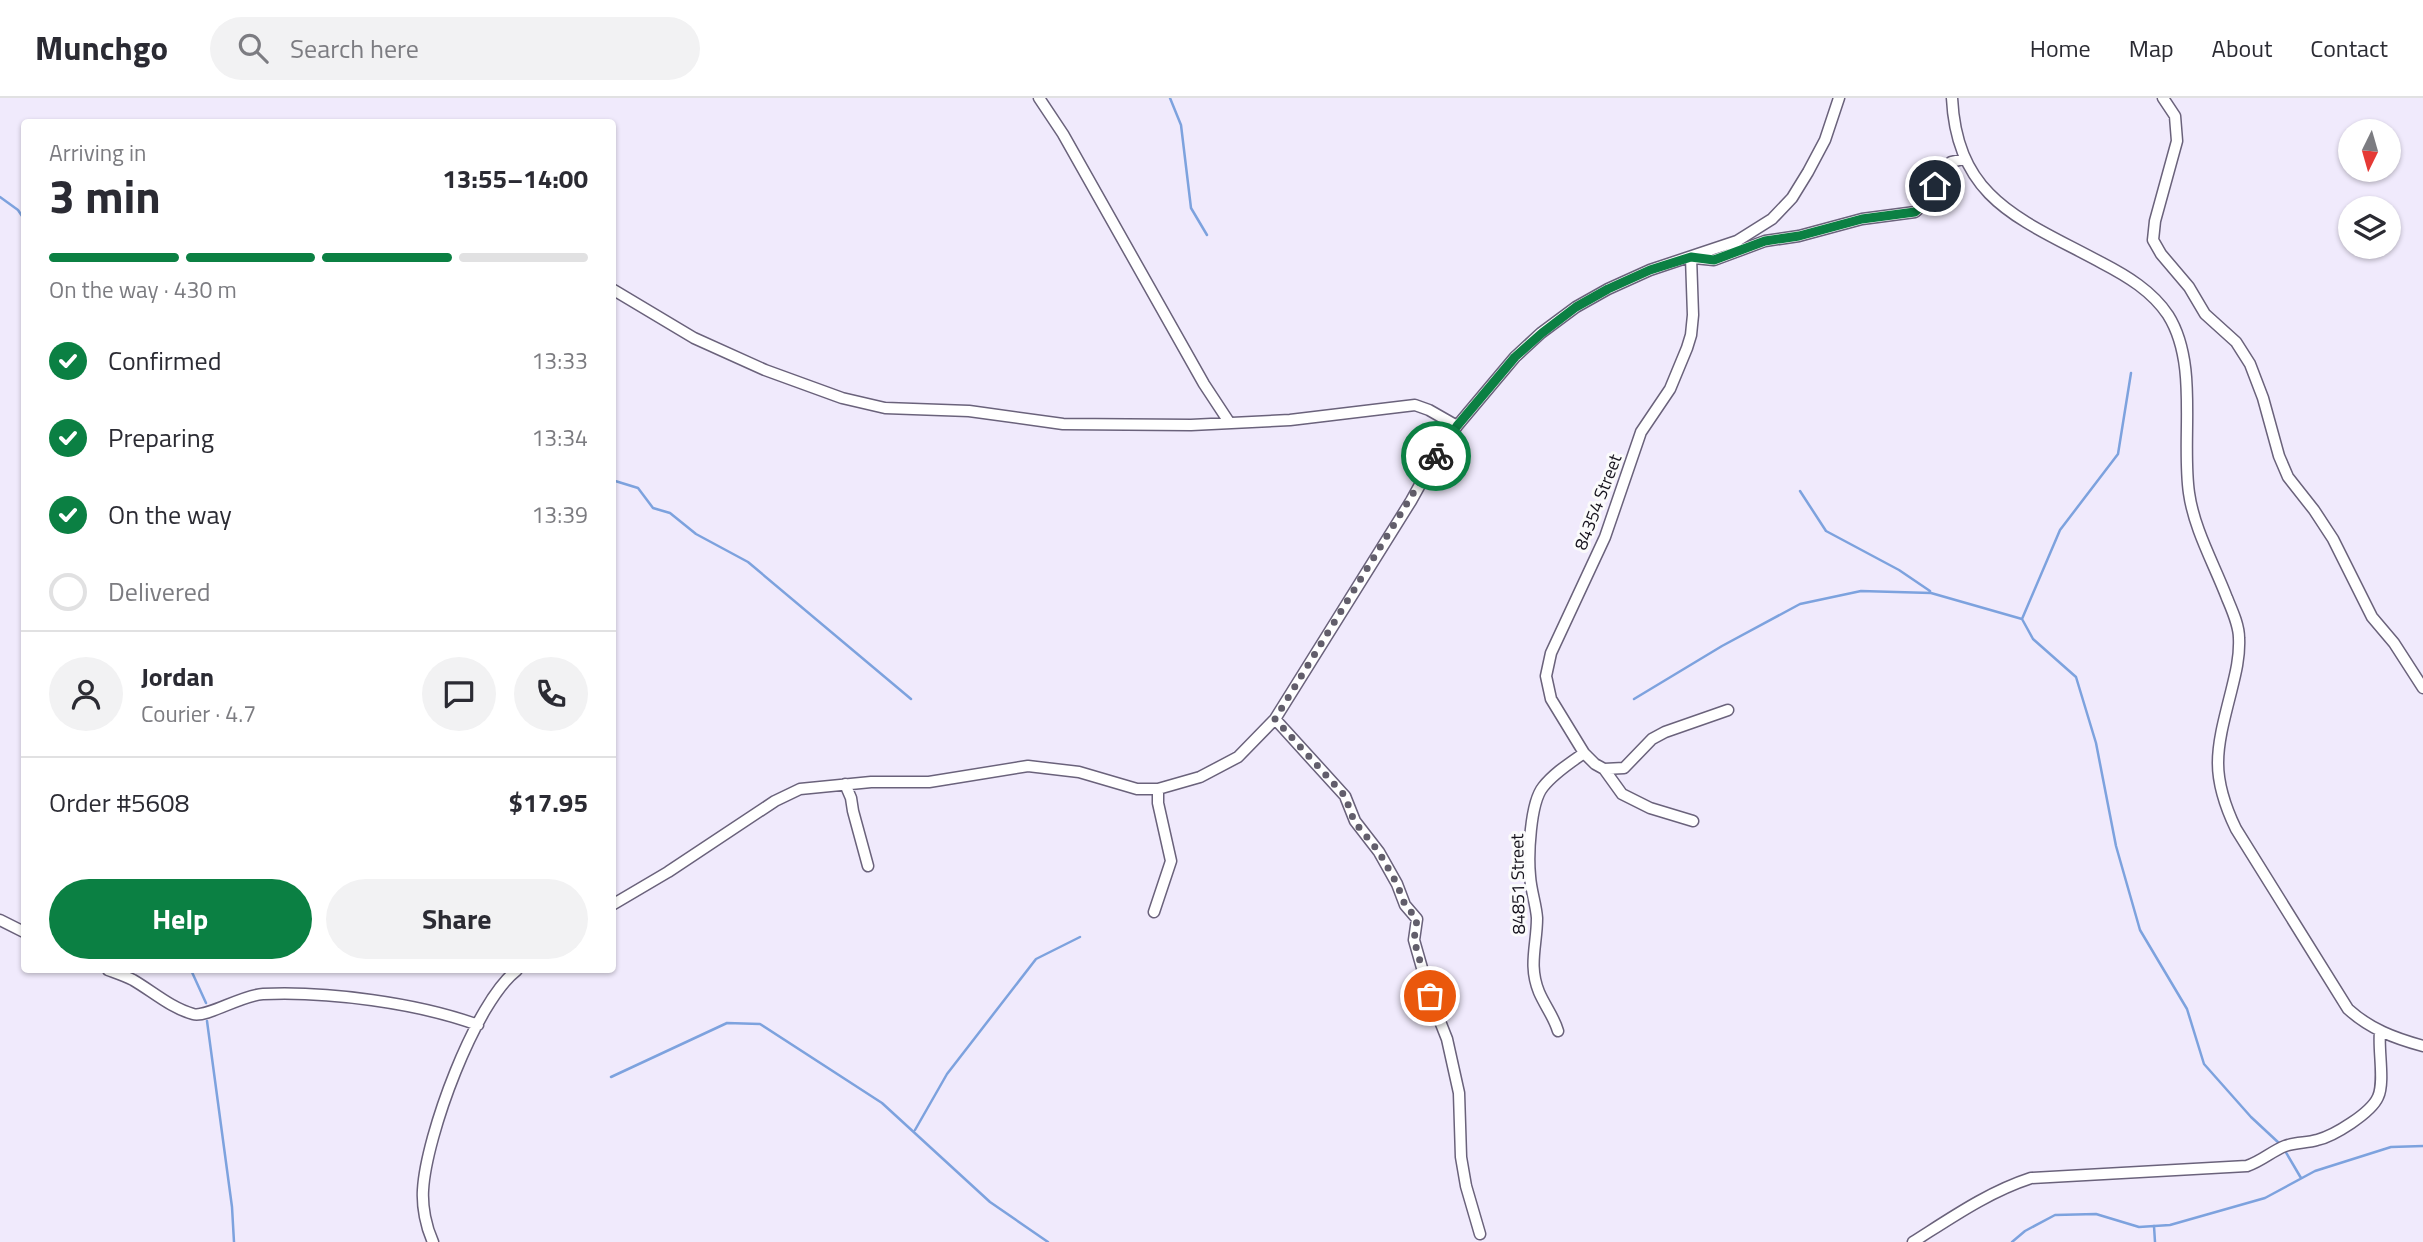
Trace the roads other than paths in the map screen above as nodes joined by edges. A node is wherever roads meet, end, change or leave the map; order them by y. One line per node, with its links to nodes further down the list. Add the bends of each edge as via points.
1 (1039, 98): 8 (street)
2 (1839, 98): 6 (street, via 1825,140 1803,181 1772,219 1737,241)
3 (1952, 98): 5 (street)
4 (2163, 98): 10 (street, via 2175,116 2177,141 2153,240 2205,314 2236,342 2250,364 2288,477 2333,539 2372,617)
5 (1964, 159): 6 (street, via 1942,170 1928,200 1915,212 1765,241 1714,260); 27 (street, via 1994,199 2019,218 2140,285 2168,316 2185,376 2188,492 2239,634 2237,668 2220,739 2220,789 2236,829 2339,998 2362,1022)
6 (1691, 257): 9 (street, via 1650,270 1567,313 1515,357); 13 (street, 84354 Street, via 1693,315 1687,348 1670,388 1641,432 1605,537 1547,666 1551,699)
7 (616, 291): 8 (street, via 694,338 753,365 874,405 969,411 1063,424)
8 (1229, 422): 9 (street, via 1290,420 1415,405)
9 (1457, 426): 12 (street)
10 (2423, 688)
11 (1728, 710): 14 (street, via 1652,739 1624,768)
12 (1275, 719): 16 (street, via 1238,757 1199,777); 29 (street, via 1345,796 1354,821 1379,852 1405,905 1417,919 1414,940 1447,1039 1459,1093 1461,1157)
13 (1584, 753): 14 (street, 84354 Street); 26 (street, 84851 Street, via 1541,789 1532,829 1530,878 1537,919 1534,970)
14 (1604, 769): 17 (street, 84354 Street, via 1622,794)
15 (845, 784): 16 (street, via 929,782 1028,766 1079,772 1137,789); 18 (street); 19 (street, via 800,789 775,801)
16 (1158, 789): 20 (street, via 1171,861)
17 (1693, 821)
18 (868, 866)
19 (616, 903)
20 (1154, 912)
21 (0, 920): 22 (street)
22 (21, 930)
23 (116, 973): 25 (street, via 194,1015 214,1012 243,997 352,998)
24 (514, 973): 25 (street, via 489,1003)
25 (478, 1025): 30 (street, via 460,1060 433,1139 423,1190)
26 (1558, 1031)
27 (2380, 1032): 28 (street); 31 (street, via 2378,1098 2336,1133 2283,1147 2247,1166 2031,1178 1982,1199)
28 (2423, 1046)
29 (1480, 1234)
30 (433, 1242)
31 (1913, 1242)

